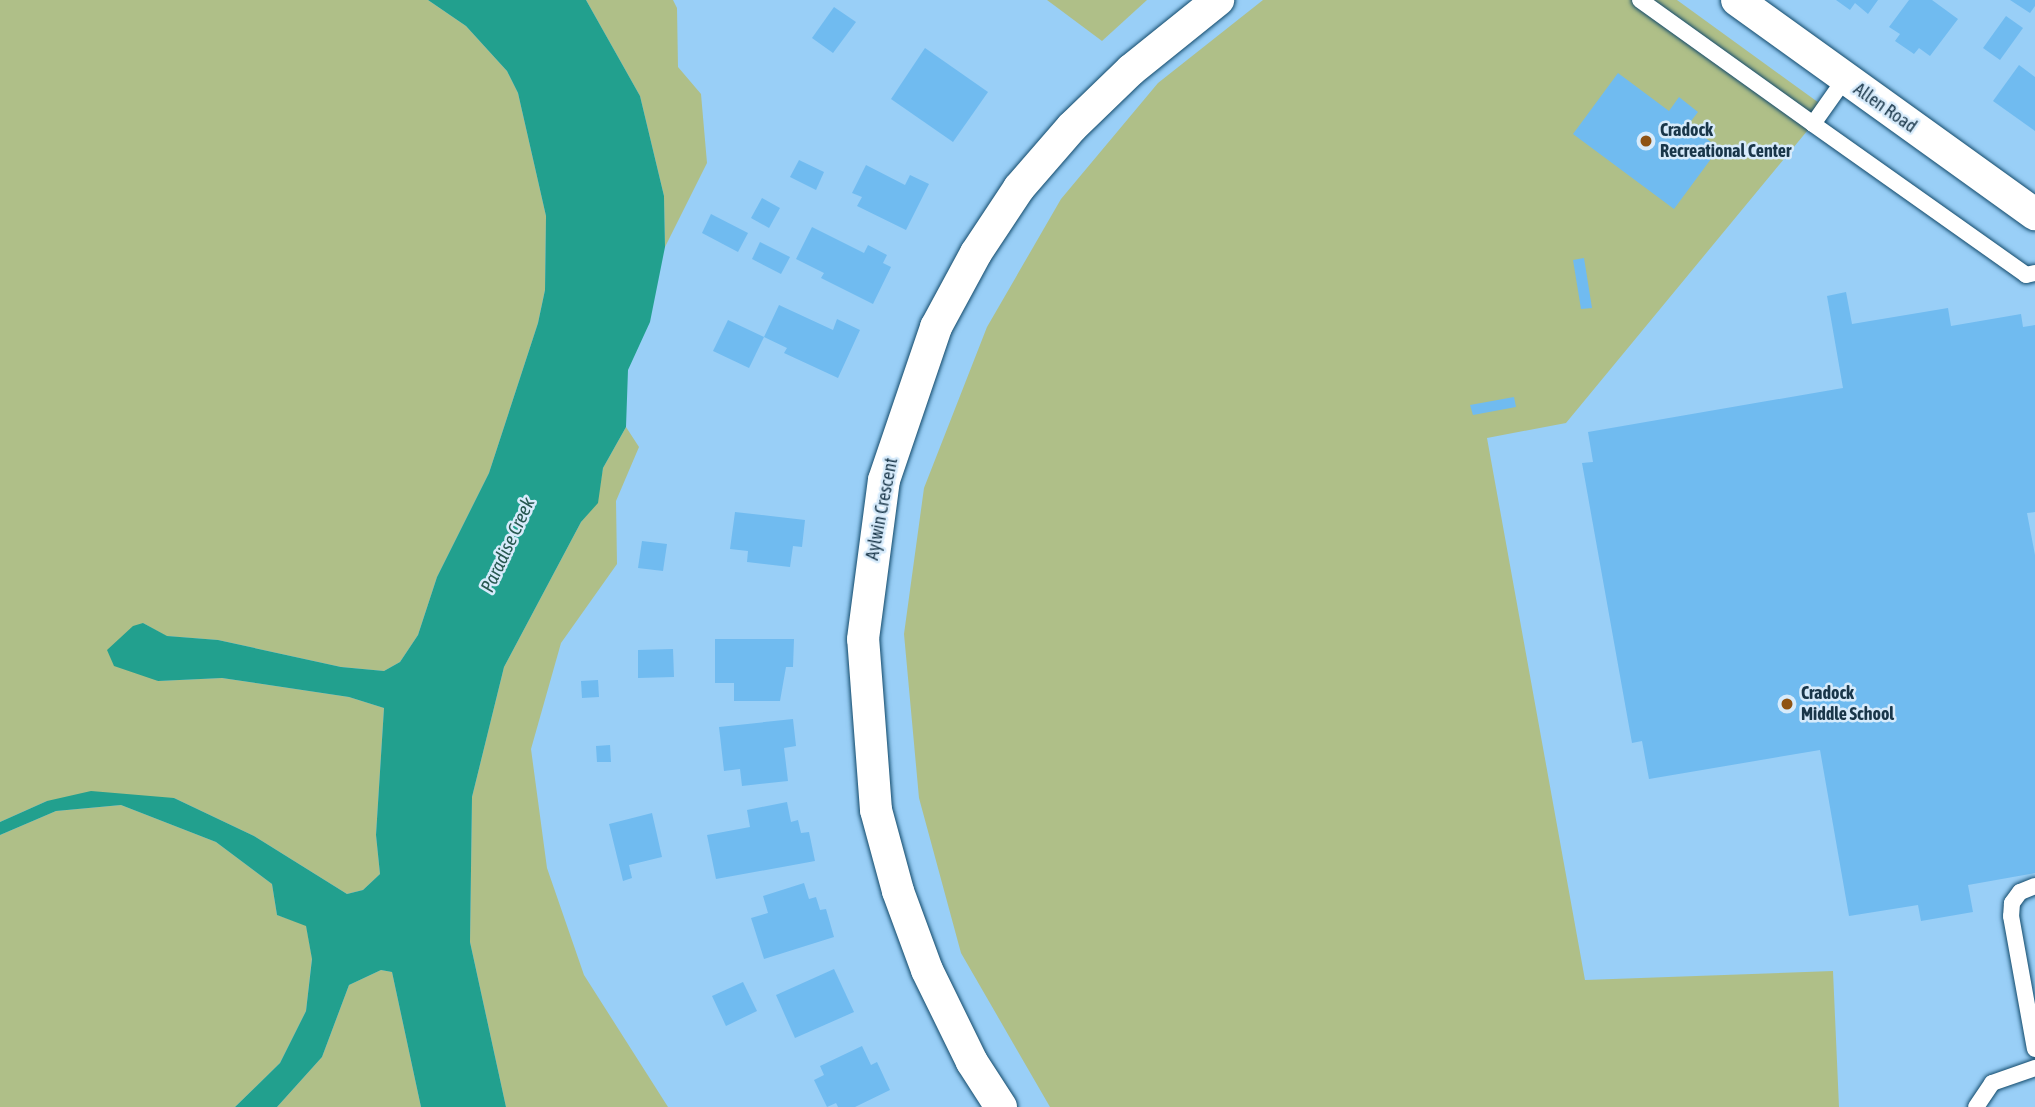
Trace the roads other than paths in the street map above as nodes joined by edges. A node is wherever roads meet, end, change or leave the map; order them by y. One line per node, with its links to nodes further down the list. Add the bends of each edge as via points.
1 (1218, 0): 11 (street, Aylwin Crescent, via 1121,80 1019,188 936,327 884,480 863,639 876,810 898,891 927,970 971,1062)
2 (1640, 0): 5 (lane)
3 (1737, 0): 4 (street, Allen Road)
4 (1844, 79): 5 (lane); 6 (street, Allen Road)
5 (1813, 124): 7 (lane, via 2026,275)
6 (2035, 214)
7 (2035, 273)
8 (2035, 886): 9 (lane, via 2020,892 2011,916)
9 (2035, 1049)
10 (2035, 1068): 12 (lane, via 1992,1083)
11 (1001, 1107)
12 (1976, 1107)

